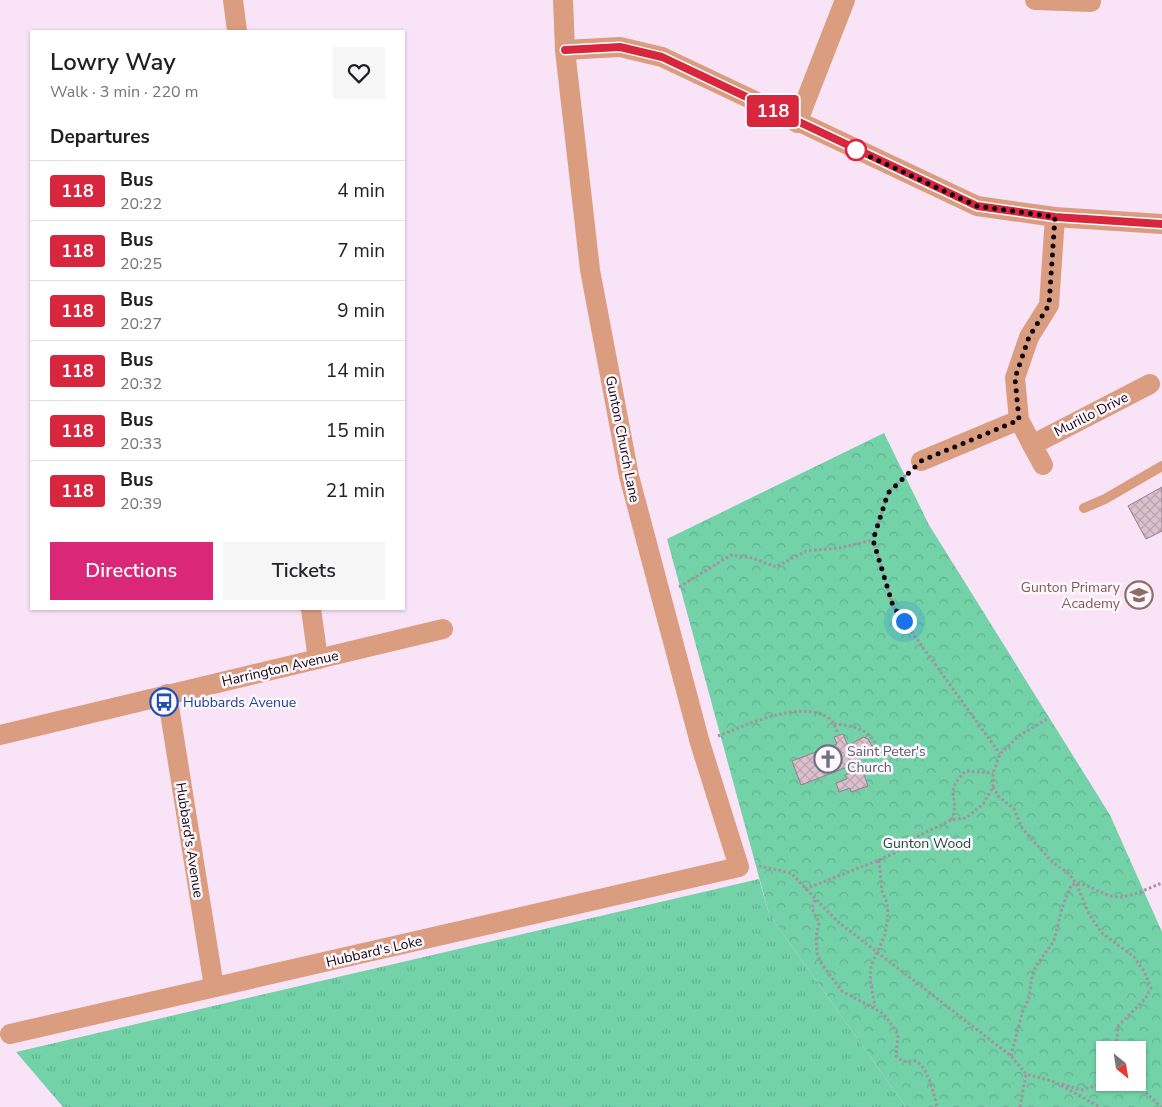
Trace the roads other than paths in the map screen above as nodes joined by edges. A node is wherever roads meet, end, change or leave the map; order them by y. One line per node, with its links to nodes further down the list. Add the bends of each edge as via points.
1 (233, 0): 6 (street)
2 (563, 0): 7 (street, Gunton Church Lane)
3 (845, 0): 8 (street)
4 (1035, 0): 5 (street)
5 (1091, 2)
6 (237, 30)
7 (565, 50): 8 (street, via 620,47 662,57); 23 (street, Gunton Church Lane, via 590,270 628,476 700,743)
8 (797, 123): 9 (street, via 977,206)
9 (1055, 217): 10 (street); 12 (street, via 1049,305 1029,337 1015,378)
10 (1162, 224)
11 (1150, 384): 13 (street, Murillo Drive)
12 (1019, 420): 13 (street); 14 (street)
13 (1032, 445): 15 (street)
14 (921, 461)
15 (1043, 465)
16 (1162, 466): 17 (lane)
17 (1084, 508)
18 (312, 610): 20 (street)
19 (443, 629): 20 (street, Harrington Avenue)
20 (318, 659): 21 (street, Harrington Avenue)
21 (167, 694): 22 (street, Harrington Avenue); 24 (street, Hubbard's Avenue)
22 (0, 735)
23 (747, 866): 24 (street, Hubbard's Loke)
24 (214, 987): 25 (street, Hubbard's Loke)
25 (10, 1034)

